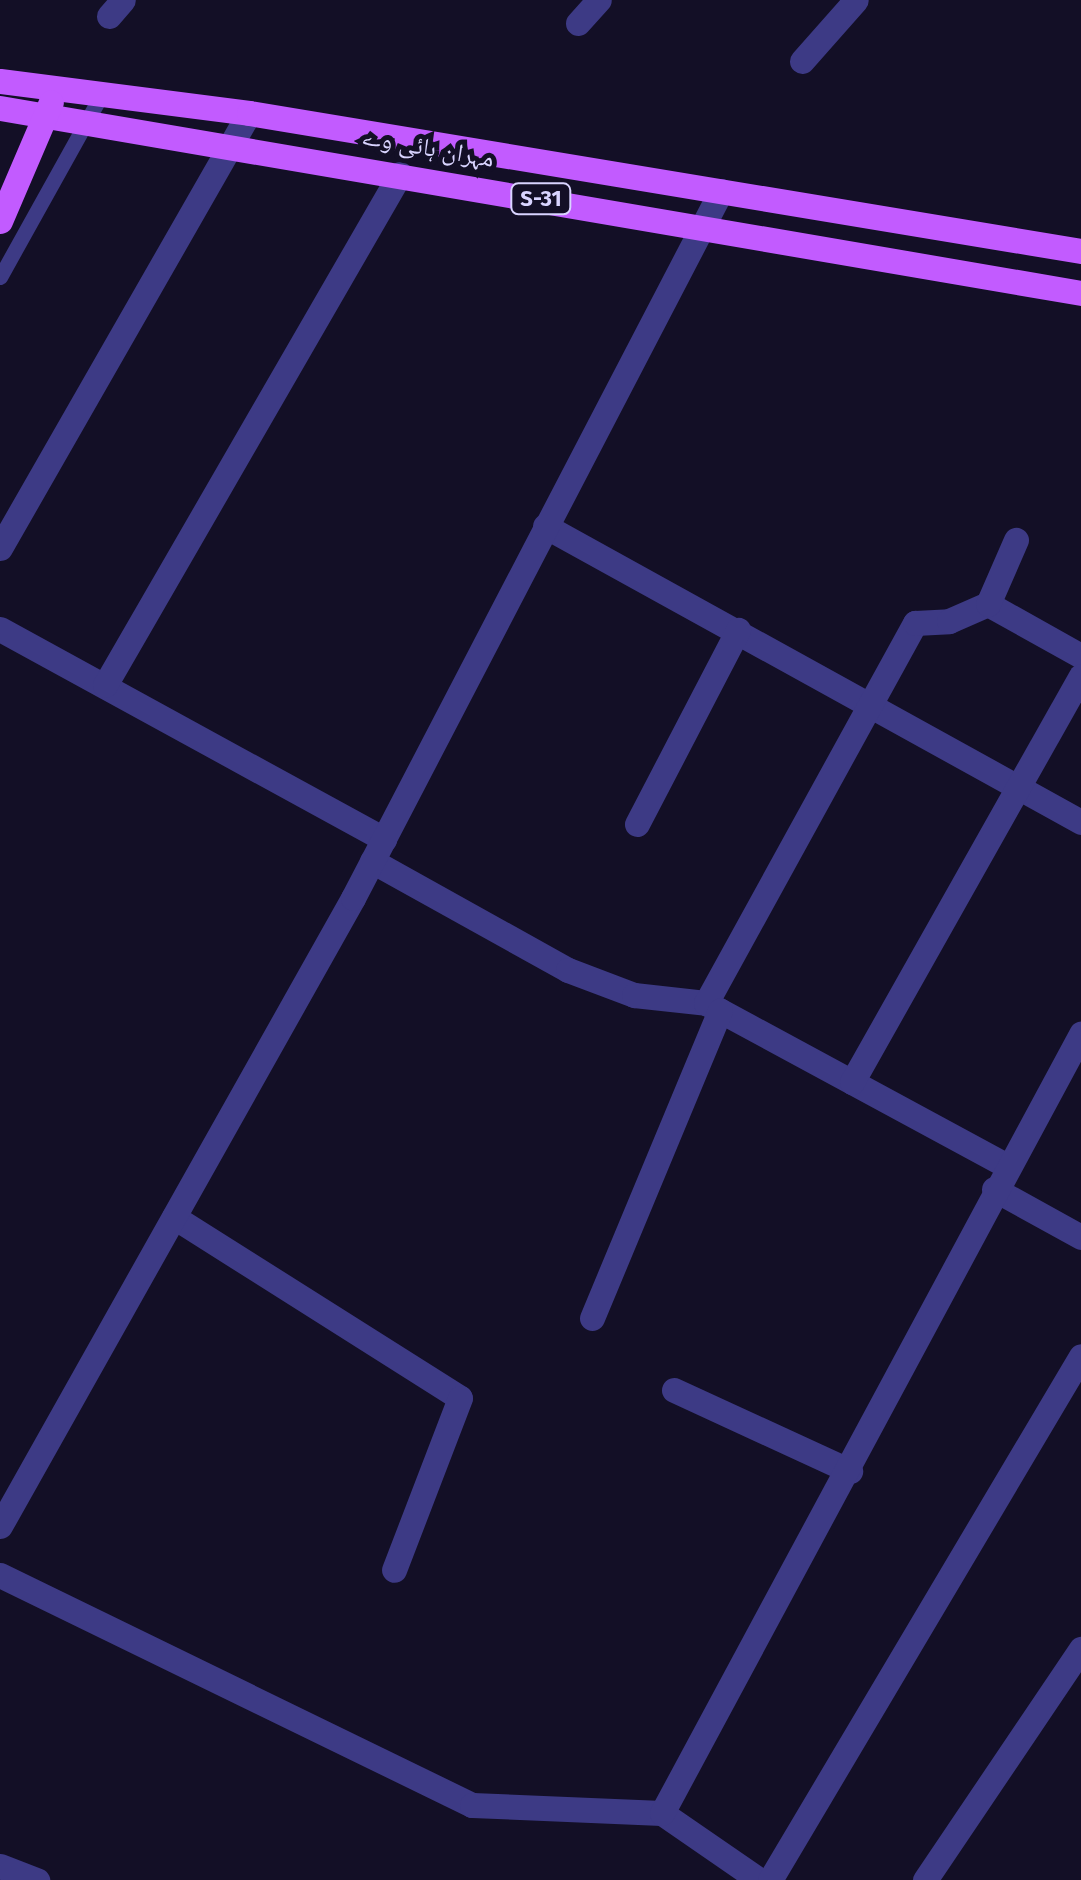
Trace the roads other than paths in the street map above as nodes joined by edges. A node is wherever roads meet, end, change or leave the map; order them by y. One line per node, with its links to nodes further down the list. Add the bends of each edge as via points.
1 (599, 0): 3 (street)
2 (856, 0): 4 (street)
3 (578, 23)
4 (802, 61)
5 (8, 82): 6 (main road, مہران ہائی وے / S-31); 8 (lane)
6 (58, 90): 7 (main road, مہران ہائی وے / S-31); 10 (main road)
7 (100, 97): 9 (main road, مہران ہائی وے / S-31); 11 (lane)
8 (1, 110): 10 (main road, مہران ہائی وے / S-31)
9 (249, 114): 12 (street); 14 (main road, مہران ہائی وے / S-31)
10 (43, 116): 11 (main road, مہران ہائی وے / S-31); 15 (main road)
11 (86, 123): 12 (main road, مہران ہائی وے / S-31); 18 (lane)
12 (234, 144): 13 (main road, مہران ہائی وے / S-31); 22 (street)
13 (400, 174): 16 (main road, مہران ہائی وے / S-31); 28 (street)
14 (721, 191): 16 (street); 17 (main road, مہران ہائی وے / S-31)
15 (0, 221)
16 (704, 229): 19 (main road, مہران ہائی وے / S-31); 20 (street)
17 (1081, 250)
18 (0, 276)
19 (1081, 293)
20 (545, 526): 25 (street); 33 (street)
21 (1016, 540): 23 (street)
22 (0, 548)
23 (988, 604): 26 (street); 29 (street, via 949,620 916,623)
24 (0, 629): 28 (street)
25 (738, 630): 29 (street); 32 (street)
26 (1081, 656)
27 (1081, 676): 30 (street)
28 (105, 686): 33 (street)
29 (868, 701): 30 (street); 34 (street)
30 (1020, 787): 31 (street); 36 (street)
31 (1081, 822)
32 (637, 824)
33 (378, 850): 34 (street, via 568,970 634,995); 39 (street)
34 (713, 1007): 36 (street); 41 (street)
35 (1081, 1034): 37 (street)
36 (852, 1082): 37 (street)
37 (1007, 1166): 38 (street)
38 (994, 1189): 40 (street); 44 (street)
39 (174, 1217): 45 (street); 46 (street, via 460,1398)
40 (1081, 1237)
41 (592, 1318)
42 (1081, 1356): 53 (street)
43 (674, 1390): 44 (street)
44 (850, 1470): 49 (street)
45 (0, 1526)
46 (394, 1570)
47 (0, 1575): 49 (street, via 472,1805)
48 (1081, 1649): 54 (street)
49 (662, 1813): 52 (street)
50 (0, 1866): 51 (street)
51 (37, 1880)
52 (759, 1880)
53 (770, 1880)
54 (925, 1880)

